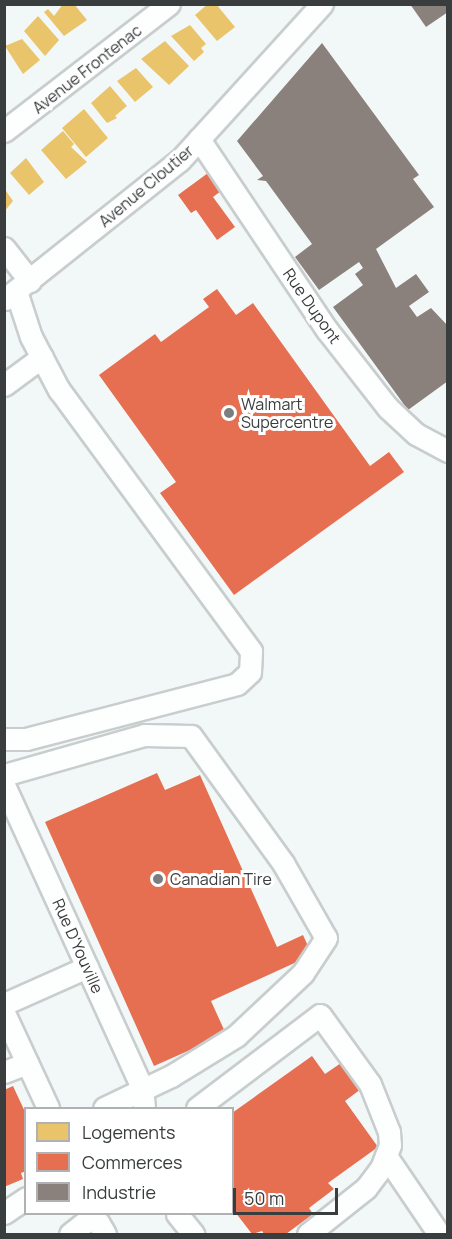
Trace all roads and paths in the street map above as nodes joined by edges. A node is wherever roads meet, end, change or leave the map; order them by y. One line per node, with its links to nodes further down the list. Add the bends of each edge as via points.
1 (169, 4): 3 (street, Avenue Frontenac)
2 (322, 4): 4 (street, Avenue Cloutier)
3 (4, 131)
4 (200, 140): 6 (street, Avenue Cloutier); 9 (street, Rue Dupont, via 327,330 388,408 416,434)
5 (4, 248): 6 (street)
6 (17, 290): 7 (street)
7 (42, 357): 8 (street); 10 (street, via 59,390 251,651 250,672 237,684 26,739)
8 (4, 385)
9 (447, 451)
10 (4, 739)
11 (4, 775): 18 (street, via 144,735 191,736 283,863 326,938 303,973 262,1015)
12 (4, 785): 13 (street, Rue D'Youville)
13 (87, 967): 14 (street); 18 (street, Rue D'Youville)
14 (4, 1004)
15 (4, 1013): 16 (street)
16 (27, 1063): 17 (street); 19 (street)
17 (4, 1072)
18 (143, 1098): 20 (street)
19 (48, 1107)
20 (108, 1107)
21 (198, 1107): 22 (street, via 320,1016 370,1084 390,1132)
22 (386, 1156): 29 (street, via 366,1188); 30 (street)
23 (24, 1199): 24 (street)
24 (4, 1213)
25 (178, 1215): 28 (street)
26 (70, 1234): 27 (street, via 89,1219 98,1222)
27 (105, 1234)
28 (193, 1234)
29 (308, 1234)
30 (439, 1234)

